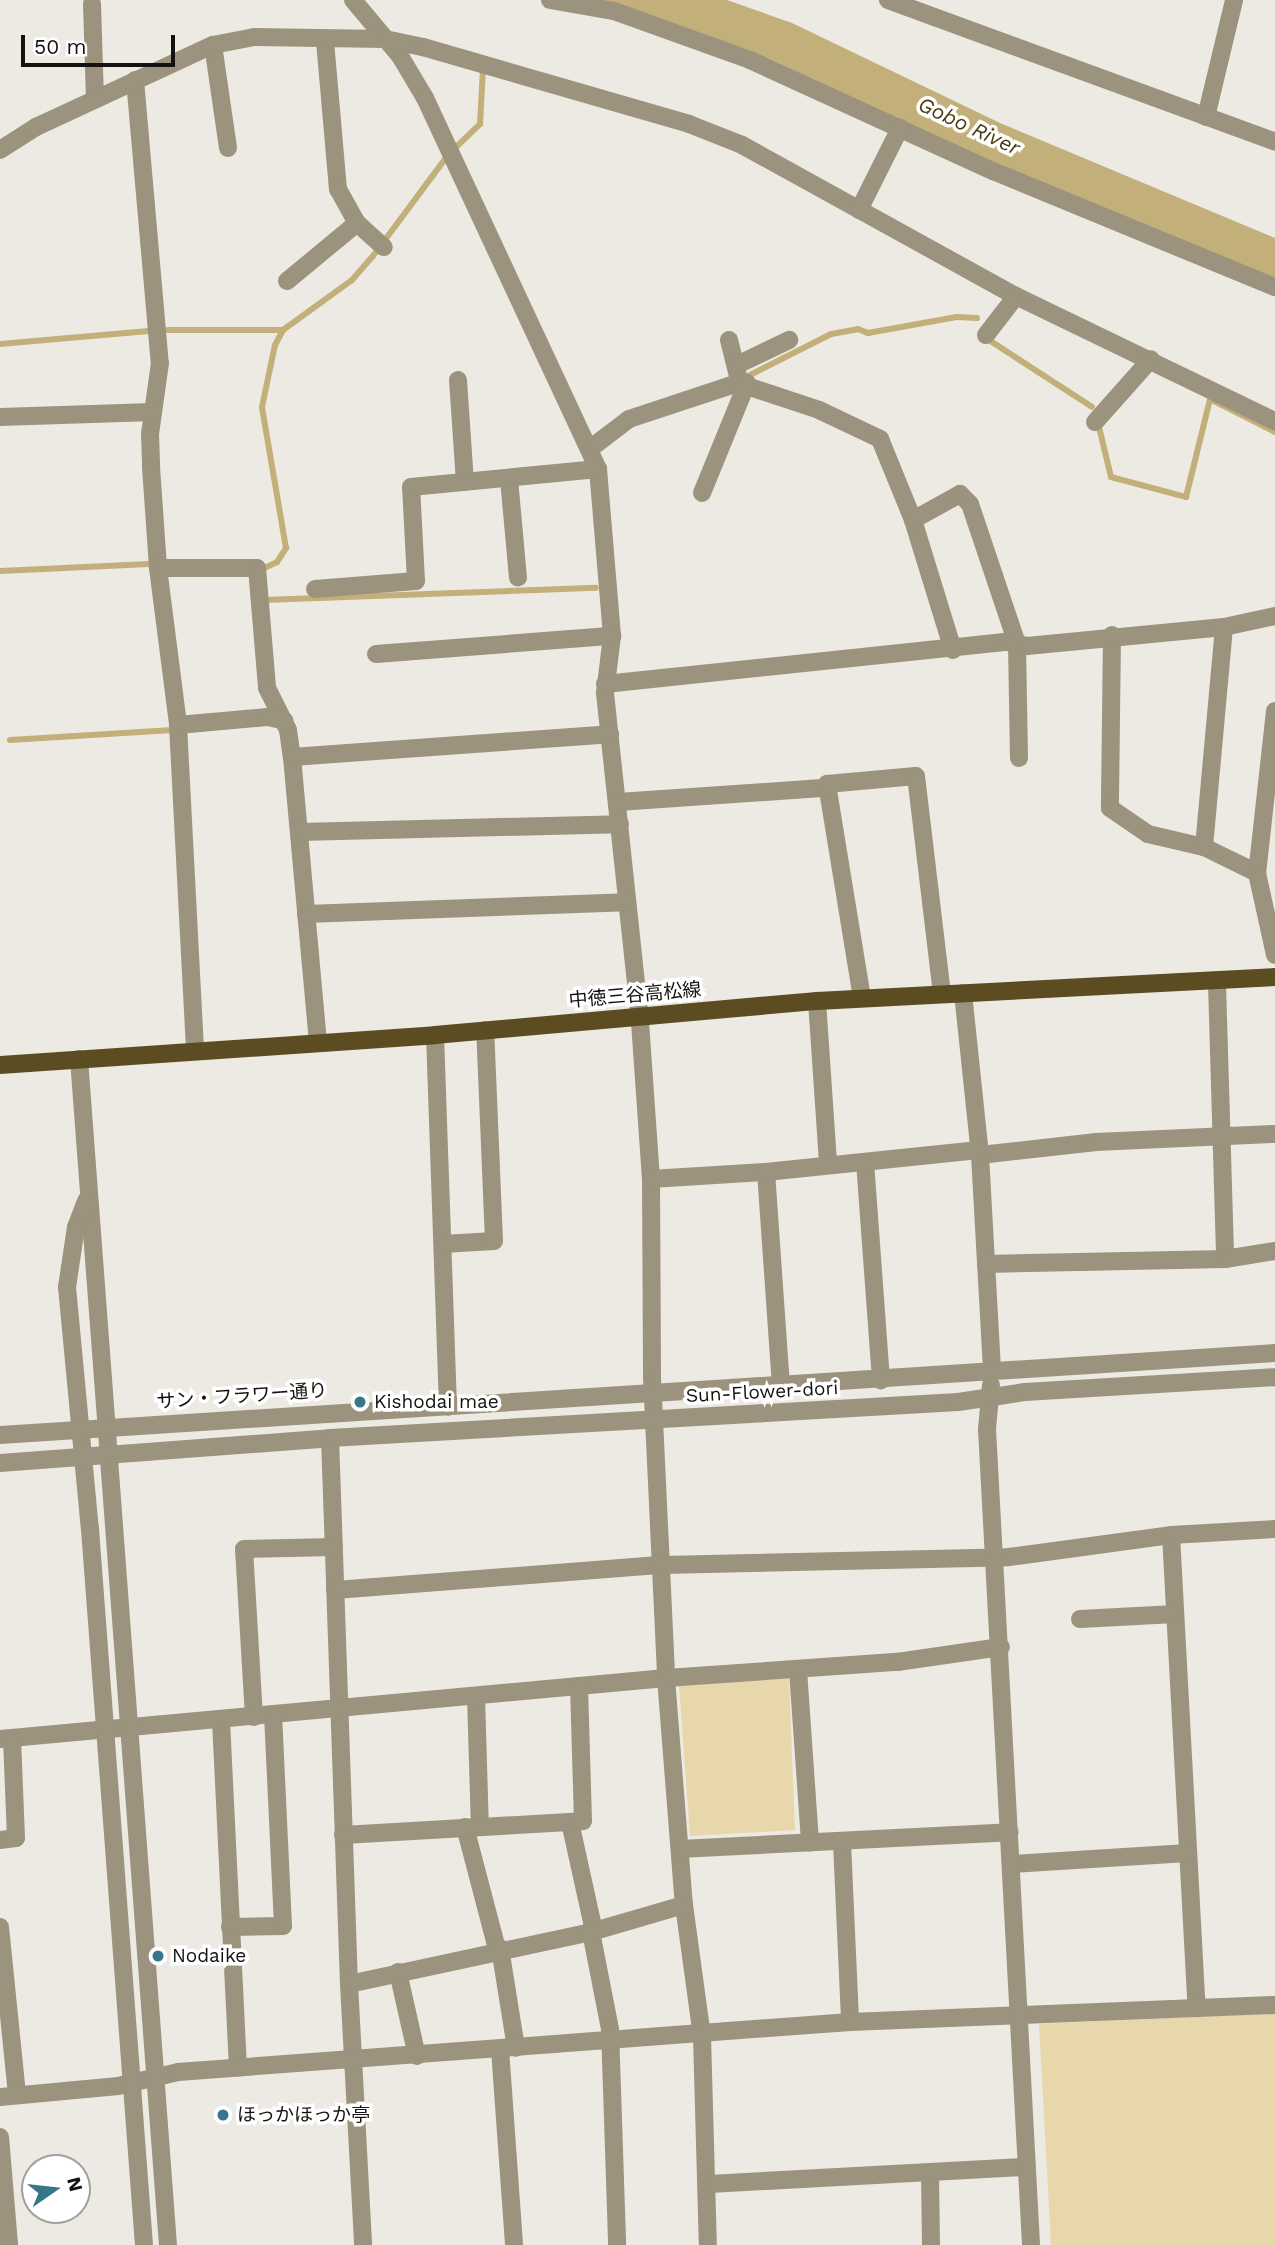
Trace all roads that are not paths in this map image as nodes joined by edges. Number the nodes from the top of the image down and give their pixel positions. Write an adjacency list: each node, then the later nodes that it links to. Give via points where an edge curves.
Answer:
1 (353, 0): 6 (street)
2 (550, 0): 12 (street, via 614,11 750,60)
3 (888, 0): 11 (street)
4 (1234, 0): 11 (street)
5 (92, 4): 10 (street)
6 (384, 39): 7 (street); 16 (street, via 487,64 689,124 742,145); 32 (street, via 413,76 440,127 530,331)
7 (325, 41): 8 (street, via 254,37); 17 (street, via 338,189)
8 (213, 45): 9 (street); 14 (street)
9 (135, 80): 10 (street); 28 (street, via 160,363)
10 (95, 99): 15 (street)
11 (1206, 117): 13 (street)
12 (900, 128): 16 (street); 20 (street, via 1181,251)
13 (1275, 142)
14 (228, 148)
15 (0, 149)
16 (859, 210): 21 (street)
17 (356, 223): 18 (street); 19 (street)
18 (384, 247)
19 (287, 281)
20 (1275, 287)
21 (1016, 296): 22 (street); 25 (street)
22 (986, 335)
23 (729, 340): 26 (street)
24 (789, 340): 26 (street)
25 (1151, 359): 30 (street); 31 (street)
26 (741, 377): 32 (street, via 629,419); 36 (street); 37 (street, via 880,439)
27 (458, 380): 35 (street)
28 (153, 412): 29 (street); 38 (street, via 150,434)
29 (0, 416)
30 (1275, 421)
31 (1095, 422)
32 (591, 448): 33 (street)
33 (598, 469): 34 (street); 44 (street)
34 (509, 479): 35 (street); 39 (street)
35 (465, 482): 40 (street, via 411,487 416,581)
36 (702, 493)
37 (913, 520): 45 (street, via 960,494 970,504); 46 (street)
38 (158, 568): 50 (street, via 257,568 267,688); 51 (street)
39 (518, 578)
40 (315, 589)
41 (1275, 616): 42 (street)
42 (1224, 627): 43 (street); 59 (street)
43 (1112, 635): 45 (street); 59 (street, via 1111,808 1148,834)
44 (612, 636): 47 (street); 48 (street)
45 (1017, 644): 46 (street); 54 (street)
46 (954, 650): 48 (street)
47 (376, 653)
48 (605, 684): 52 (street)
49 (1275, 711): 60 (street)
50 (285, 721): 51 (street, via 268,717); 53 (street)
51 (178, 726): 74 (street)
52 (610, 734): 53 (street); 56 (street)
53 (292, 757): 58 (street)
54 (1019, 758)
55 (826, 788): 56 (street); 66 (street, via 827,784 916,776); 68 (street)
56 (618, 802): 57 (street)
57 (620, 824): 58 (street); 61 (street)
58 (300, 832): 62 (street)
59 (1204, 847): 60 (street)
60 (1257, 873): 63 (street)
61 (626, 902): 62 (street); 70 (street)
62 (306, 914): 73 (street)
63 (1275, 955)
64 (1275, 977): 65 (main road, 中徳三谷高松線)
65 (1217, 984): 67 (main road, 中徳三谷高松線); 78 (street)
66 (942, 993): 67 (main road, 中徳三谷高松線); 68 (main road, 中徳三谷高松線)
67 (963, 993): 79 (street)
68 (862, 998): 69 (main road, 中徳三谷高松線)
69 (817, 1001): 70 (main road, 中徳三谷高松線); 81 (street)
70 (640, 1016): 71 (main road, 中徳三谷高松線); 83 (street)
71 (485, 1030): 72 (main road, 中徳三谷高松線); 85 (street, via 494,1241)
72 (435, 1035): 73 (main road, 中徳三谷高松線); 85 (street)
73 (318, 1041): 74 (main road, 中徳三谷高松線)
74 (195, 1051): 75 (main road, 中徳三谷高松線)
75 (79, 1059): 76 (main road, 中徳三谷高松線); 84 (street)
76 (0, 1065)
77 (1275, 1133): 78 (street)
78 (1221, 1136): 79 (street); 87 (street)
79 (979, 1153): 80 (street); 88 (street)
80 (865, 1161): 81 (street); 92 (street)
81 (828, 1164): 82 (street)
82 (766, 1172): 83 (street); 93 (street)
83 (652, 1179): 94 (street)
84 (87, 1198): 98 (street); 99 (street, via 76,1227 67,1286)
85 (443, 1244): 96 (street)
86 (1275, 1251): 87 (street)
87 (1225, 1259): 88 (street)
88 (986, 1265): 90 (street)
89 (1275, 1353): 90 (street)
90 (992, 1372): 92 (street); 95 (street)
91 (1275, 1377): 95 (street, Sun-Flower-dori)
92 (881, 1380): 93 (street, サン・フラワー通り)
93 (781, 1385): 94 (street, サン・フラワー通り)
94 (654, 1395): 96 (street, サン・フラワー通り); 97 (street)
95 (990, 1397): 97 (street, Sun-Flower-dori); 108 (street, via 987,1429)
96 (448, 1407): 98 (street, サン・フラワー通り)
97 (654, 1419): 101 (street); 109 (street)
98 (106, 1427): 99 (street, サン・フラワー通り); 102 (street)
99 (80, 1429): 100 (street, サン・フラワー通り); 103 (street)
100 (0, 1436)
101 (330, 1438): 102 (street); 107 (street)
102 (108, 1454): 103 (street); 122 (street)
103 (84, 1456): 104 (street); 123 (street)
104 (0, 1462)
105 (1275, 1529): 106 (street)
106 (1171, 1535): 108 (street); 111 (street)
107 (334, 1547): 110 (street); 119 (street, via 244,1549)
108 (995, 1557): 109 (street); 113 (street)
109 (662, 1565): 110 (street); 115 (street)
110 (335, 1590): 118 (street)
111 (1175, 1614): 112 (street); 133 (street)
112 (1080, 1619)
113 (1001, 1647): 114 (street); 127 (street)
114 (798, 1670): 115 (street); 130 (street)
115 (666, 1678): 116 (street); 132 (street)
116 (579, 1686): 117 (street); 125 (street, via 583,1821)
117 (476, 1696): 118 (street); 126 (street)
118 (340, 1707): 120 (street); 128 (street)
119 (254, 1717): 120 (street); 121 (street)
120 (273, 1717): 137 (street, via 283,1926)
121 (221, 1721): 122 (street); 137 (street)
122 (131, 1729): 123 (street); 152 (street)
123 (106, 1731): 124 (street); 153 (street)
124 (6, 1739): 129 (street, via 16,1838)
125 (570, 1822): 126 (street); 138 (street)
126 (472, 1827): 128 (street); 139 (street)
127 (1010, 1832): 131 (street); 134 (street)
128 (343, 1835): 141 (street)
129 (0, 1840)
130 (810, 1843): 131 (street); 132 (street)
131 (842, 1843): 145 (street)
132 (680, 1849): 135 (street)
133 (1188, 1853): 134 (street); 143 (street)
134 (1012, 1864): 144 (street)
135 (684, 1905): 138 (street); 146 (street)
136 (0, 1927): 154 (street)
137 (230, 1927): 151 (street)
138 (592, 1931): 139 (street); 147 (street)
139 (498, 1949): 140 (street); 148 (street)
140 (398, 1972): 141 (street); 149 (street)
141 (349, 1984): 150 (street)
142 (1275, 2005): 143 (street)
143 (1196, 2008): 144 (street)
144 (1022, 2014): 145 (street); 156 (street)
145 (850, 2022): 146 (street)
146 (702, 2036): 147 (street); 158 (street)
147 (610, 2040): 148 (street); 164 (street)
148 (508, 2048): 149 (street); 163 (street)
149 (416, 2056): 150 (street)
150 (354, 2061): 151 (street); 162 (street)
151 (238, 2068): 152 (street)
152 (155, 2077): 153 (street); 161 (street)
153 (131, 2083): 154 (street); 160 (street)
154 (9, 2096)
155 (0, 2137): 159 (street)
156 (1027, 2167): 157 (street); 167 (street)
157 (930, 2174): 158 (street); 166 (street)
158 (709, 2184): 165 (street)
159 (9, 2245)
160 (144, 2245)
161 (168, 2245)
162 (363, 2245)
163 (514, 2245)
164 (617, 2245)
165 (708, 2245)
166 (931, 2245)
167 (1031, 2245)

